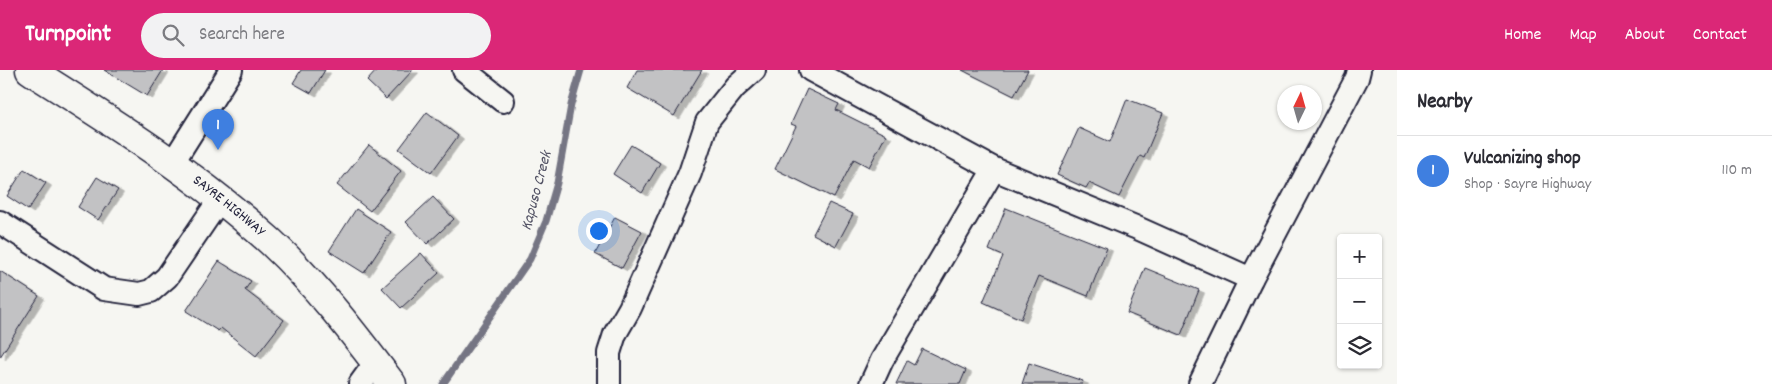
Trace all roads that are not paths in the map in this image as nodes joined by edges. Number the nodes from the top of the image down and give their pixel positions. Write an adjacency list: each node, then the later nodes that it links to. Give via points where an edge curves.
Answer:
1 (30, 70): 8 (highway, SAYRE HIGHWAY)
2 (231, 70): 8 (street)
3 (464, 70): 7 (street)
4 (754, 70): 16 (street, via 735,87 707,122 690,173 630,308 615,334 609,353)
5 (811, 70): 9 (street)
6 (1360, 70): 12 (street)
7 (503, 101)
8 (173, 162): 10 (highway, SAYRE HIGHWAY)
9 (994, 169): 12 (street); 17 (street)
10 (220, 199): 11 (street, via 167,277 151,291 139,294 104,290); 13 (highway, SAYRE HIGHWAY, via 272,243)
11 (0, 222)
12 (1251, 279): 18 (street)
13 (376, 362): 14 (street); 15 (highway, SAYRE HIGHWAY)
14 (360, 384)
15 (392, 384)
16 (609, 384)
17 (871, 384)
18 (1200, 384)

